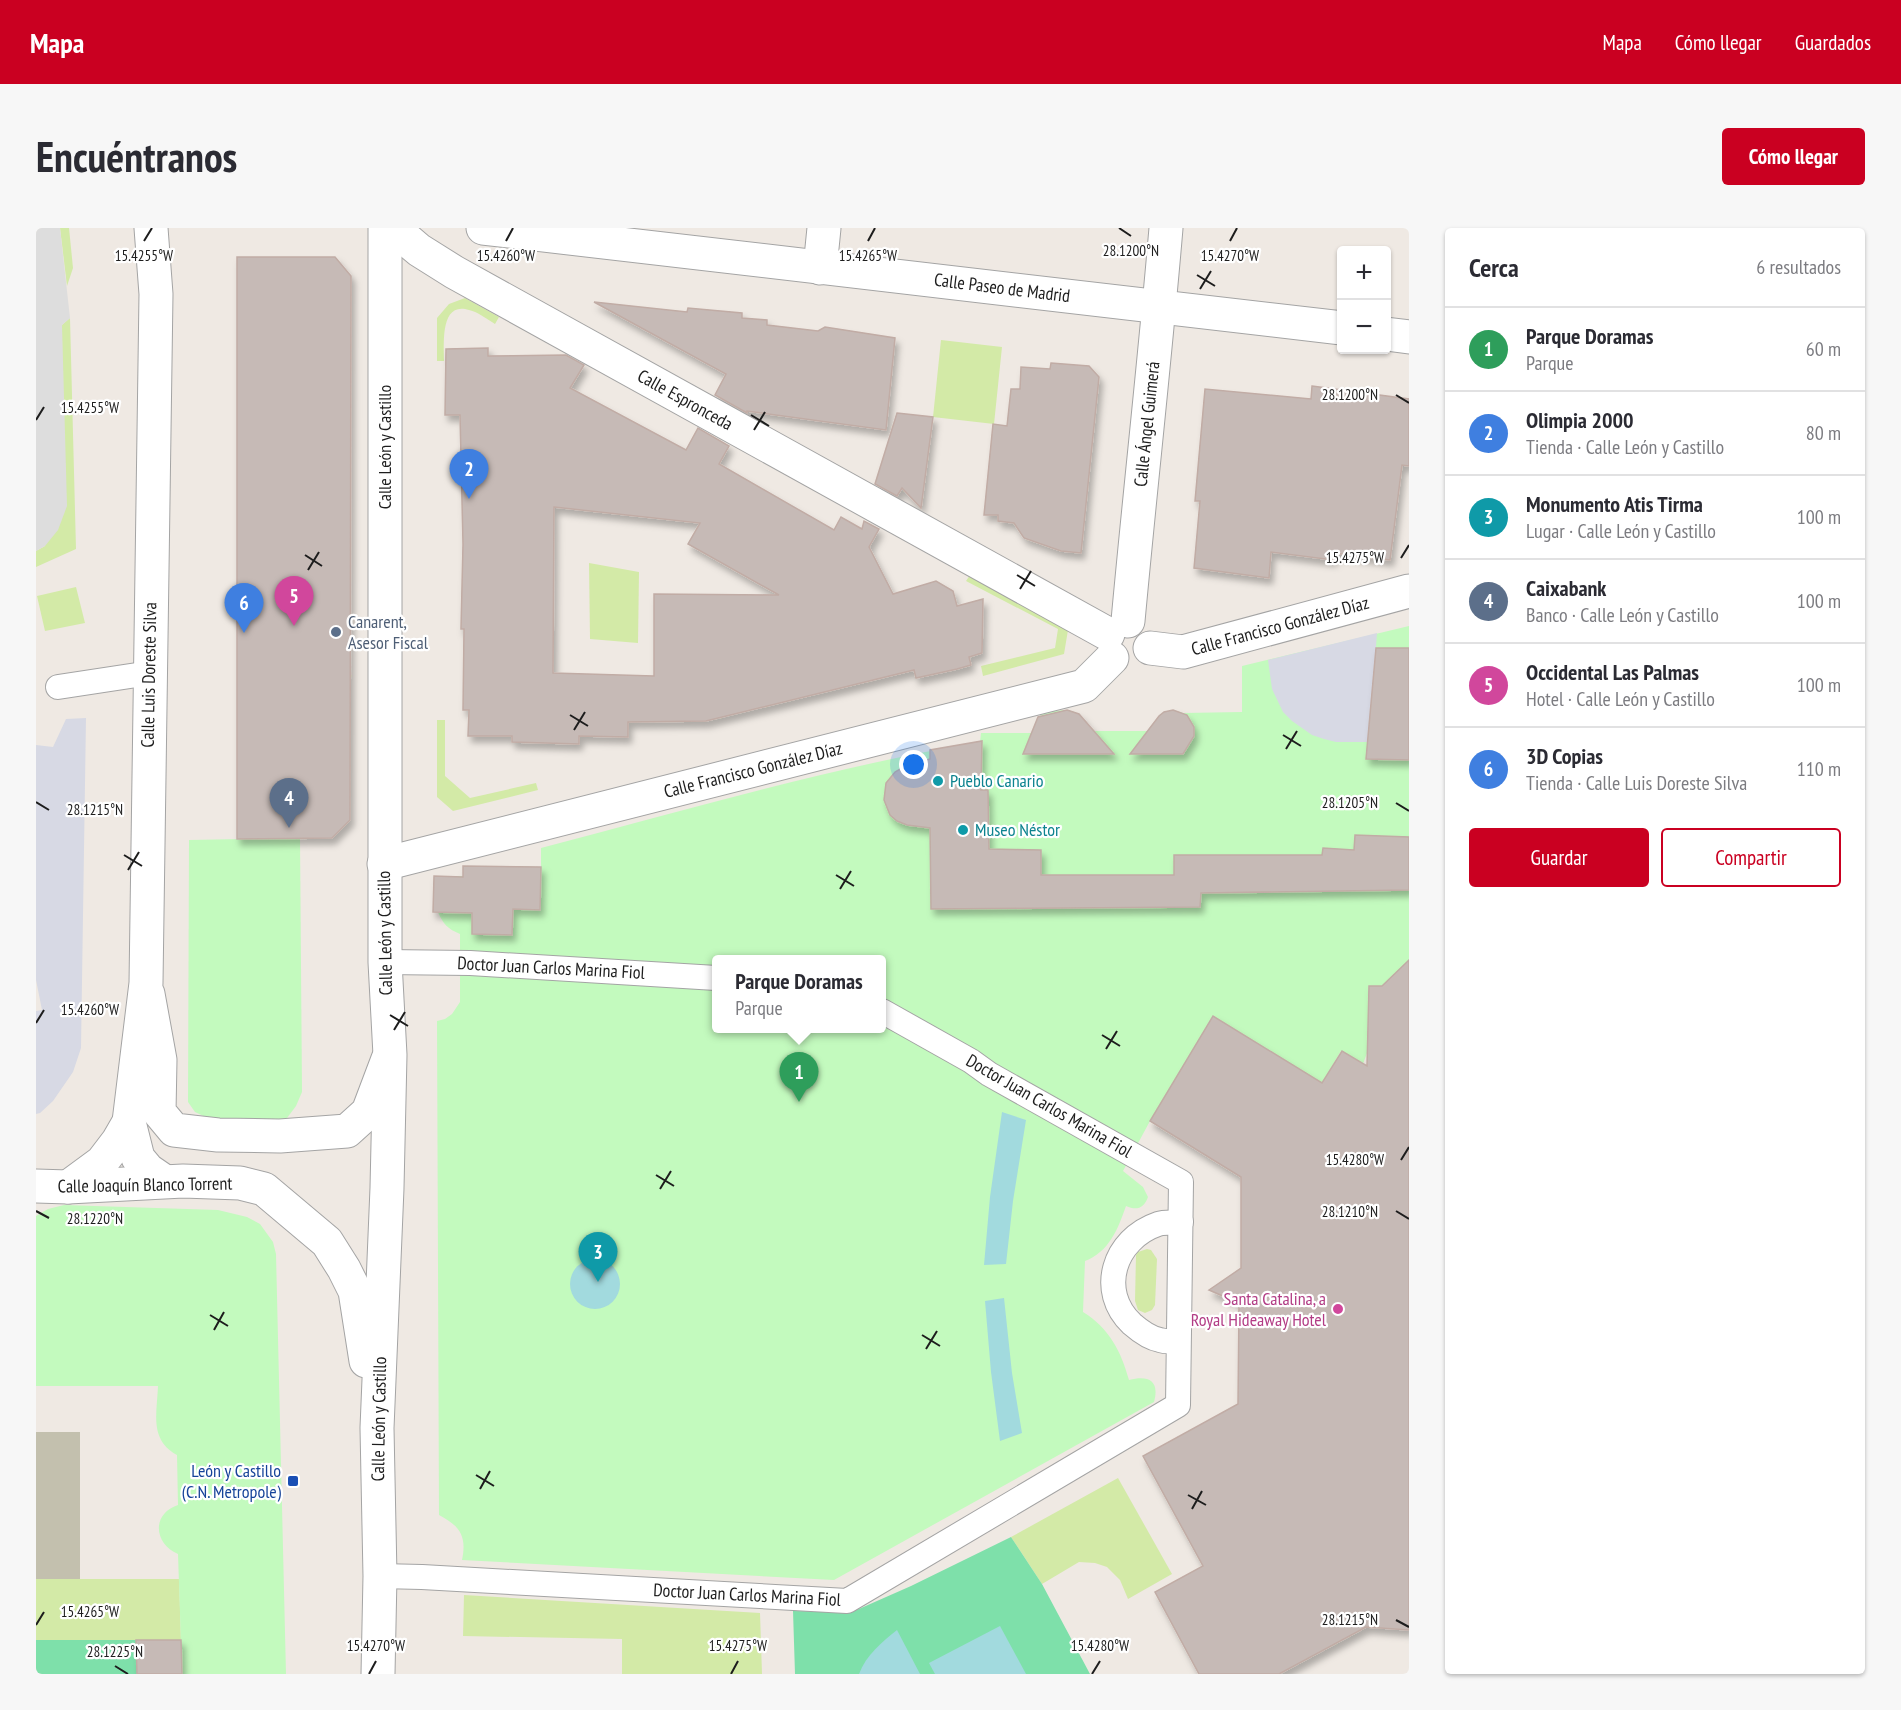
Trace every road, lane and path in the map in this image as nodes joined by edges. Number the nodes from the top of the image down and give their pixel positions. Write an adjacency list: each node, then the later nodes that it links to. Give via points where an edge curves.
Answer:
1 (151, 228): 15 (street, Calle Luis Doreste Silva, via 156,294)
2 (385, 228): 17 (street, Calle León y Castillo)
3 (393, 228): 13 (street, Calle Espronceda, via 454,272)
4 (483, 228): 7 (street, Calle Paseo de Madrid)
5 (824, 228): 7 (street)
6 (1166, 228): 8 (street, Calle Ángel Guimerá)
7 (820, 268): 8 (street, Calle Paseo de Madrid)
8 (1159, 306): 9 (street, Calle Paseo de Madrid); 13 (street, Calle Ángel Guimerá)
9 (1337, 328)
10 (1391, 335): 11 (street)
11 (1409, 337)
12 (1409, 591): 14 (street, Calle Francisco González Díaz, via 1183,652)
13 (1116, 637): 14 (street, Calle Espronceda, via 1136,622 1143,626); 17 (street, Calle Francisco González Díaz, via 1084,686)
14 (1150, 648)
15 (150, 673): 16 (lane); 20 (street, Calle Luis Doreste Silva)
16 (58, 687)
17 (384, 864): 18 (street, Calle León y Castillo)
18 (384, 962): 19 (lane, Doctor Juan Carlos Marina Fiol, via 470,963); 22 (street, Calle León y Castillo)
19 (712, 978)
20 (146, 983): 22 (street, via 160,1060 159,1112 174,1130 280,1136 347,1131 368,1112); 23 (street, Calle Luis Doreste Silva)
21 (886, 1013): 27 (lane, Doctor Juan Carlos Marina Fiol, via 1181,1182)
22 (390, 1055): 29 (street, Calle León y Castillo)
23 (129, 1122): 24 (street, Calle Luis Doreste Silva, via 138,1158); 26 (street, Calle Luis Doreste Silva, via 102,1162)
24 (164, 1181): 26 (street, Calle Joaquín Blanco Torrent); 29 (street, Calle Joaquín Blanco Torrent, via 240,1183 264,1190 327,1242 355,1291)
25 (36, 1186): 26 (street, Calle Joaquín Blanco Torrent)
26 (68, 1187)
27 (1181, 1222): 28 (lane, Doctor Juan Carlos Marina Fiol); 28 (lane, via 1160,1223 1127,1244 1116,1261 1113,1281 1116,1301 1125,1318 1140,1332 1158,1340)
28 (1178, 1342): 30 (lane, Doctor Juan Carlos Marina Fiol, via 1178,1405 848,1601)
29 (377, 1428): 30 (street, Calle León y Castillo)
30 (380, 1576): 31 (street, Calle León y Castillo)
31 (378, 1674)

